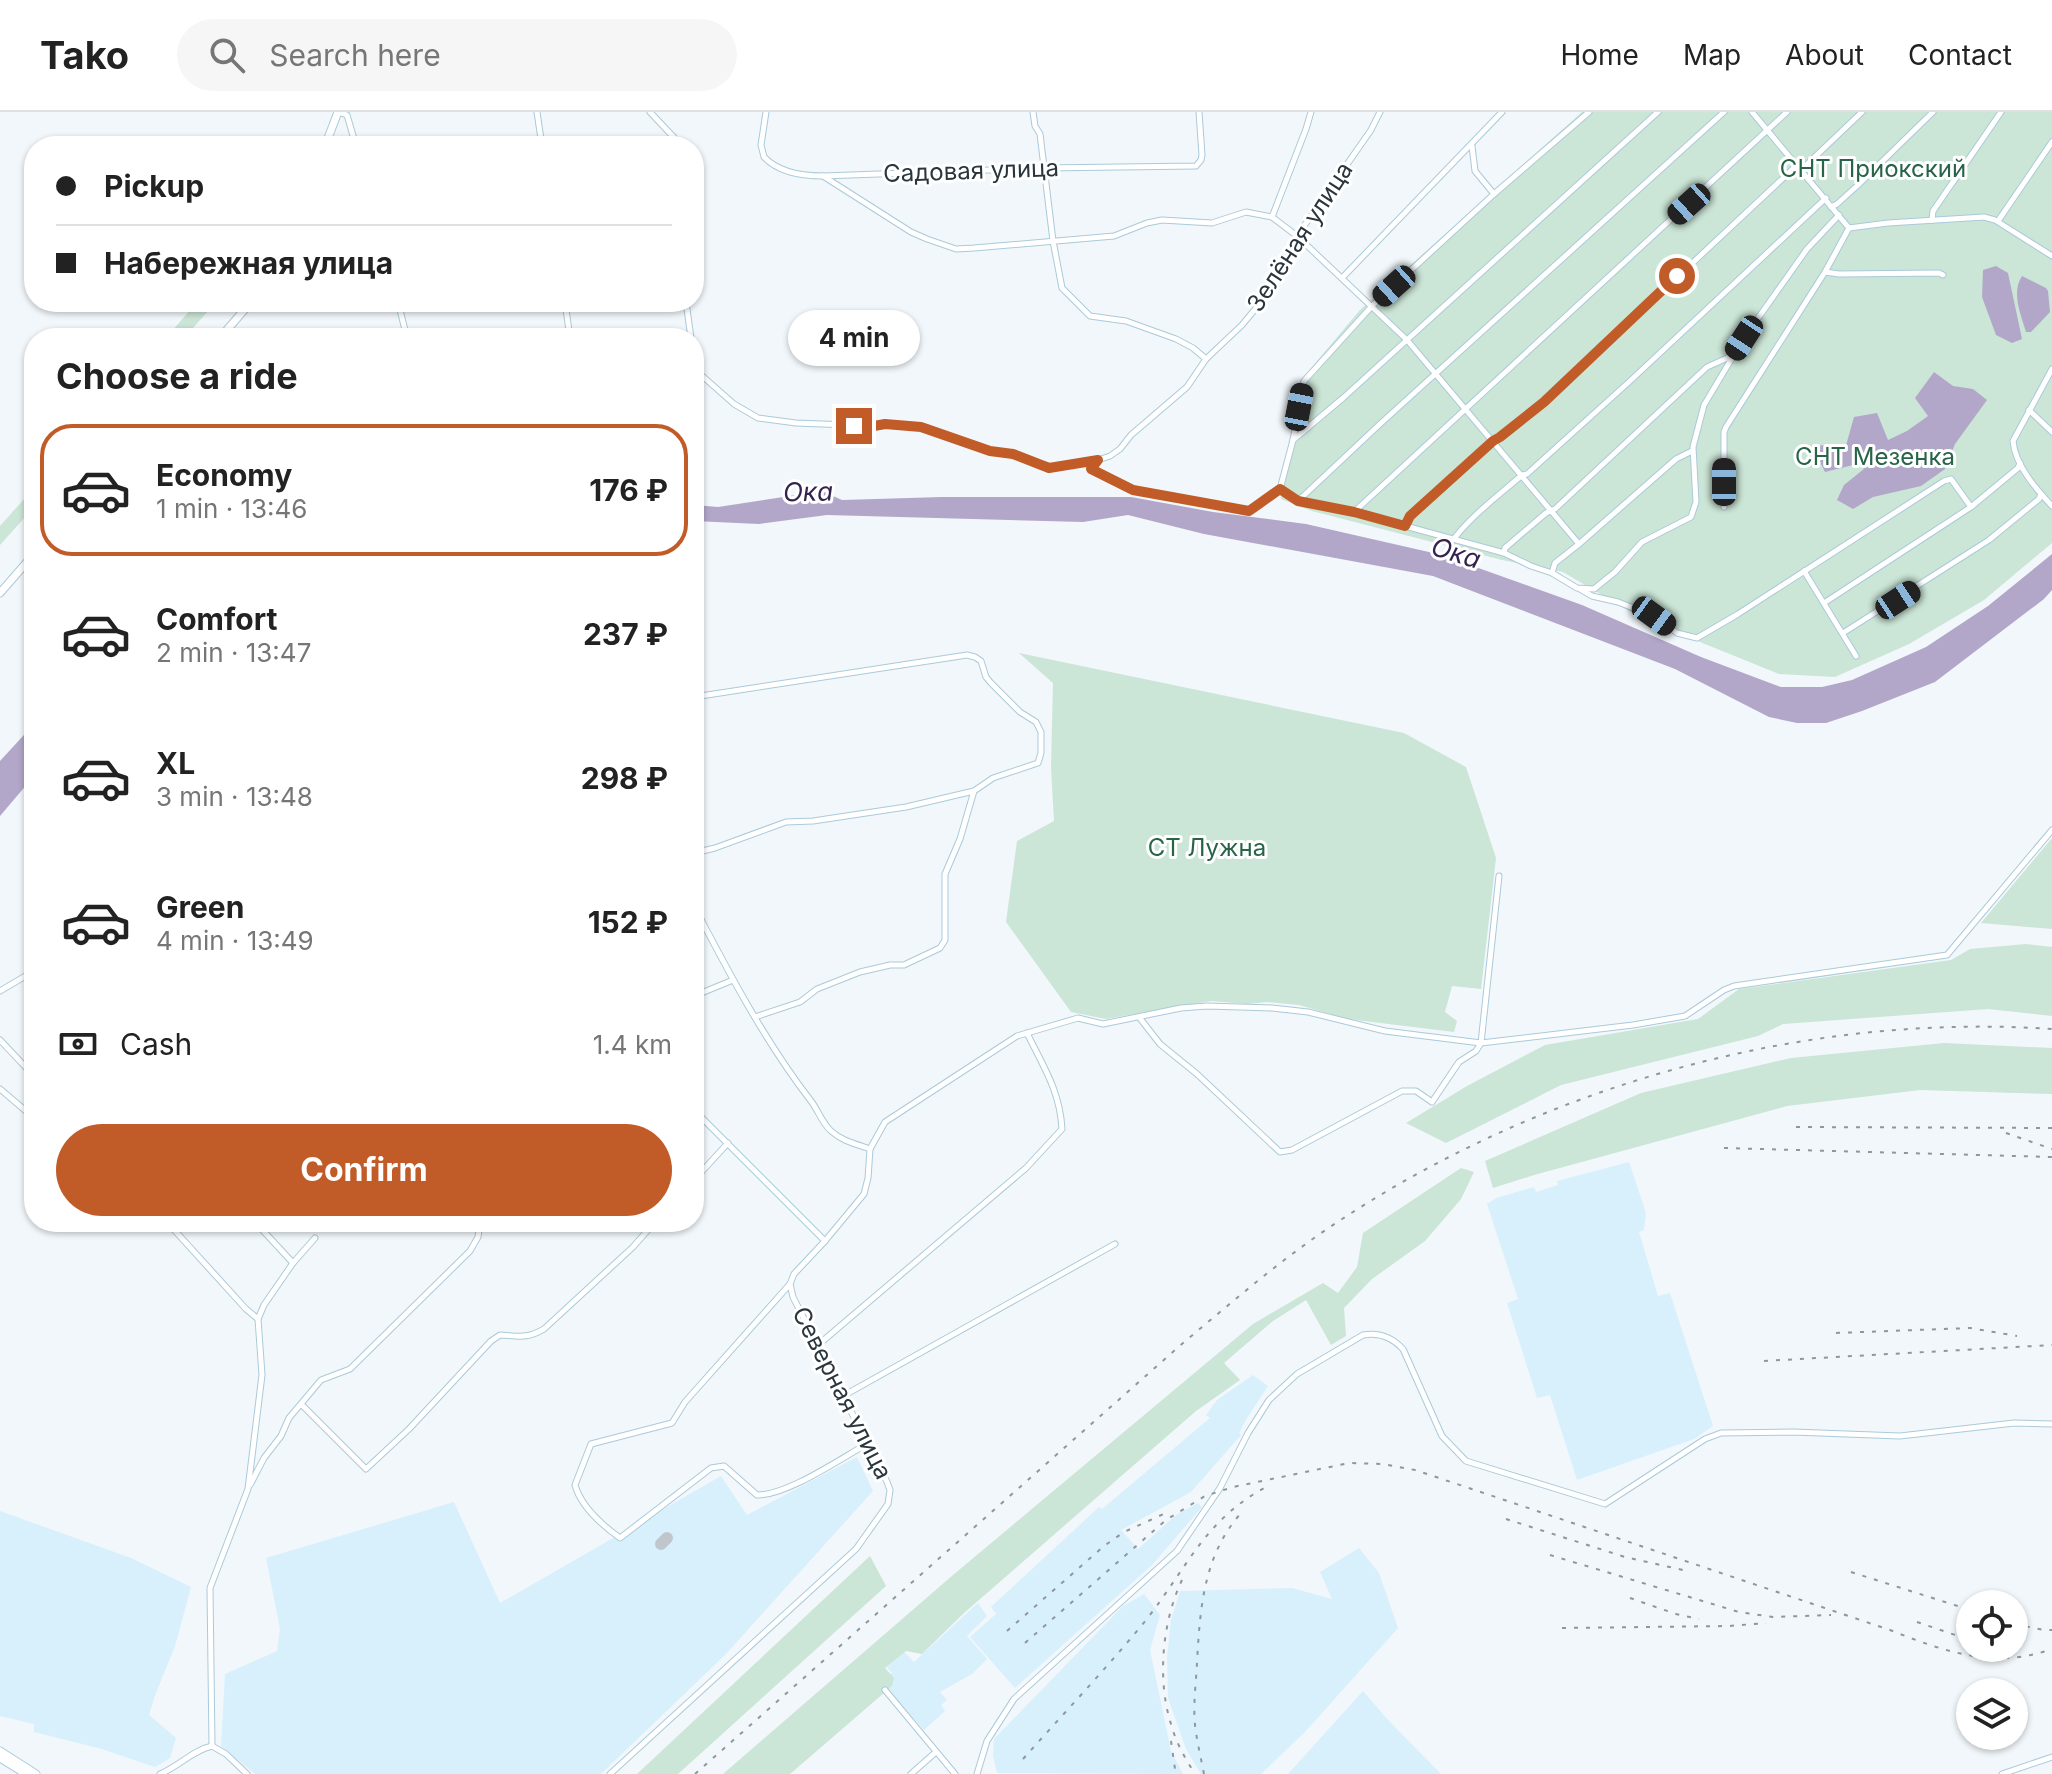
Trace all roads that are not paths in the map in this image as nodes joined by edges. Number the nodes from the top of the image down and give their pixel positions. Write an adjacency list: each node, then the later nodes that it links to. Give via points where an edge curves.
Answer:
1 (338, 112): 19 (main road); 20 (street, via 347,115)
2 (537, 112): 21 (street)
3 (650, 112): 22 (street)
4 (766, 112): 27 (street, Садовая улица, via 764,157 795,174)
5 (1033, 112): 25 (street)
6 (1199, 112): 25 (street, Садовая улица, via 1202,155 1196,166)
7 (1311, 112): 32 (street)
8 (1380, 112): 36 (street, Зелёная улица)
9 (1502, 112): 24 (street)
10 (1589, 112): 28 (street)
11 (1658, 112): 47 (street)
12 (1724, 112): 51 (street)
13 (1752, 112): 18 (street)
14 (1787, 112): 18 (street)
15 (1862, 112): 26 (street)
16 (1933, 112): 30 (street)
17 (2001, 112): 33 (street, via 1933,211)
18 (1768, 131): 26 (street); 53 (street)
19 (329, 136)
20 (353, 136)
21 (541, 136)
22 (673, 136)
23 (2052, 142): 34 (street)
24 (1472, 145): 28 (street, via 1475,171); 43 (street)
25 (1043, 168): 27 (street, Садовая улица); 37 (street)
26 (1798, 168): 29 (street); 57 (street, via 1544,402)
27 (823, 176): 37 (street, via 911,232 956,249)
28 (1494, 194): 44 (street)
29 (1826, 198): 30 (street); 61 (street)
30 (1831, 207): 31 (street)
31 (1839, 215): 35 (street); 48 (street, via 1807,249)
32 (1272, 217): 36 (street); 37 (street, via 1246,212 1212,223 1162,220 1114,236)
33 (1932, 220): 34 (street); 35 (street)
34 (1998, 221): 39 (street)
35 (1849, 228): 41 (street)
36 (1297, 236): 43 (street); 49 (street, Зелёная улица, via 1266,296)
37 (1053, 241): 49 (street, via 1062,288 1086,314 1176,339)
38 (2052, 244): 39 (street)
39 (2045, 252): 40 (street)
40 (2052, 256)
41 (1825, 272): 42 (street); 66 (street, via 1726,427)
42 (1943, 275)
43 (1342, 278): 44 (street)
44 (1372, 306): 47 (street); 56 (street, via 1304,381)
45 (242, 312): 46 (main road)
46 (229, 328)
47 (1407, 340): 51 (street); 56 (street)
48 (1734, 355): 58 (street, via 1704,405); 68 (street, via 1707,367)
49 (1206, 359): 59 (street, Зелёная улица, via 1187,387 1120,449)
50 (2052, 369): 54 (street)
51 (1436, 374): 53 (street); 64 (street)
52 (704, 378): 59 (street, via 758,418 921,427 1049,468)
53 (1465, 408): 57 (street); 69 (street)
54 (2029, 410): 55 (street); 60 (street, via 2013,441)
55 (2052, 432)
56 (1293, 440): 62 (street)
57 (1493, 441): 61 (street); 70 (street)
58 (1693, 451): 72 (street, via 1676,459); 77 (street, via 1696,502 1691,517 1642,542 1594,589)
59 (1098, 460): 62 (street, via 1091,469 1133,490 1249,511)
60 (2020, 463): 63 (street); 67 (street)
61 (1522, 475): 68 (street); 71 (street)
62 (1280, 489): 64 (street)
63 (2041, 494): 65 (street); 80 (street, via 1989,540)
64 (1298, 501): 69 (street)
65 (2052, 506)
66 (1724, 507)
67 (1971, 507): 75 (street, via 1951,479 1944,481); 79 (street)
68 (1551, 510): 72 (street); 73 (street)
69 (1354, 512): 70 (street)
70 (1405, 526): 71 (street)
71 (1453, 540): 73 (street)
72 (1579, 544): 76 (street, via 1555,563)
73 (1504, 553): 76 (street)
74 (24, 565): 78 (main road)
75 (1804, 571): 77 (street, via 1697,638); 79 (street)
76 (1552, 573): 77 (street)
77 (1577, 588)
78 (0, 593)
79 (1824, 603): 80 (street)
80 (1843, 633): 81 (street)
81 (1856, 656)
82 (704, 695): 83 (street, via 975,657 991,683 1036,722 1041,753 1038,763 993,778)
83 (974, 791): 85 (street, via 906,807 786,822); 92 (street, via 945,874 945,940 940,948 904,965 860,972)
84 (2052, 830): 96 (street, Северная улица, via 1947,955 1734,986 1685,1016)
85 (704, 851)
86 (1499, 876): 96 (street)
87 (704, 925): 89 (street)
88 (24, 977): 90 (street)
89 (733, 980): 91 (street); 92 (street)
90 (0, 991)
91 (704, 992)
92 (755, 1017): 102 (street, via 829,1129)
93 (1139, 1017): 94 (street, Северная улица, via 1103,1024 1078,1018); 96 (street, Северная улица, via 1207,1006 1272,1008 1385,1031); 96 (street, via 1160,1044 1287,1153 1402,1091 1416,1091 1432,1102 1459,1062)
94 (1027, 1033): 102 (street, Северная улица, via 885,1122); 114 (street, via 1056,1090 1062,1129 1026,1168)
95 (0, 1040): 97 (street)
96 (1481, 1043)
97 (24, 1065)
98 (0, 1089): 99 (street)
99 (24, 1109)
100 (704, 1120): 101 (street)
101 (728, 1143): 103 (street); 109 (street)
102 (870, 1149): 109 (street, Северная улица, via 864,1194)
103 (704, 1169)
104 (176, 1232): 113 (street)
105 (264, 1232): 111 (street)
106 (479, 1232): 116 (street, via 470,1251 350,1369 321,1380)
107 (646, 1232): 116 (street, via 544,1329 532,1336 500,1335 491,1341 366,1469)
108 (315, 1238): 111 (street)
109 (825, 1241): 112 (street, Северная улица)
110 (1115, 1244): 115 (street)
111 (293, 1263): 113 (street)
112 (790, 1284): 114 (street, Северная улица); 118 (street, via 672,1423 591,1444 577,1491 597,1520 620,1538 711,1468 724,1466 757,1495 765,1495 794,1485)
113 (258, 1319): 119 (street, via 262,1375)
114 (818, 1345): 115 (street, Северная улица)
115 (843, 1396): 118 (street, Северная улица)
116 (302, 1405): 119 (street)
117 (2052, 1424): 133 (street, via 1900,1436 1721,1433 1605,1504 1466,1461 1442,1436 1403,1349 1386,1336 1363,1335 1297,1374 1269,1400 1177,1551 1014,1699 987,1741)
118 (867, 1444): 130 (street, Северная улица, via 890,1497 856,1549)
119 (248, 1489): 121 (street, via 210,1588)
120 (885, 1690): 123 (street)
121 (212, 1746): 128 (street); 129 (street)
122 (0, 1751): 127 (main road)
123 (936, 1752): 131 (street); 132 (street)
124 (2052, 1757): 134 (street)
125 (0, 1758): 126 (main road)
126 (26, 1774)
127 (36, 1774)
128 (160, 1774)
129 (247, 1774)
130 (610, 1774)
131 (911, 1774)
132 (955, 1774)
133 (977, 1774)
134 (2002, 1774)

